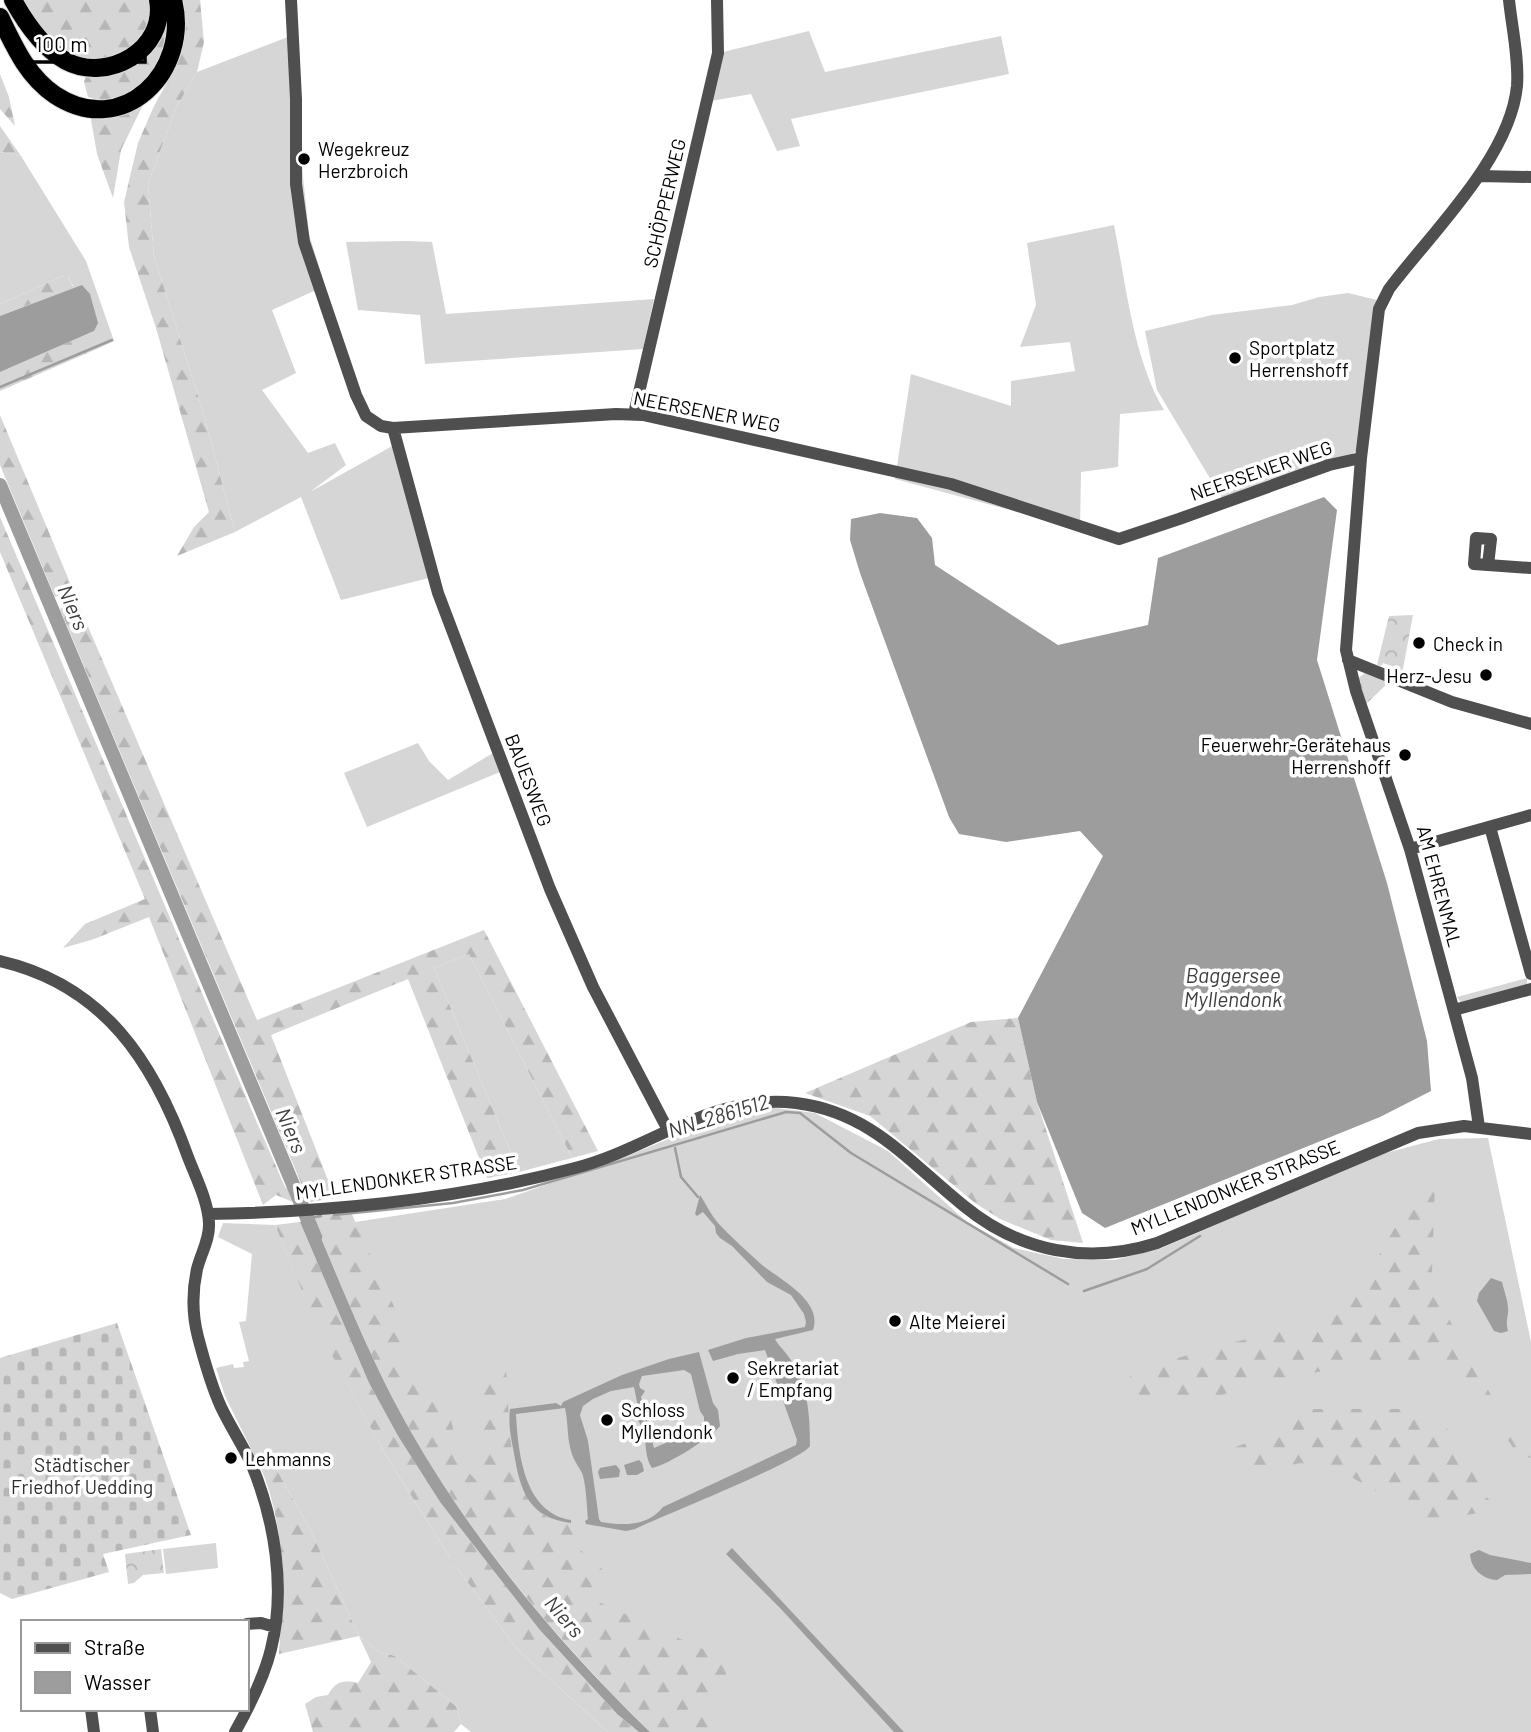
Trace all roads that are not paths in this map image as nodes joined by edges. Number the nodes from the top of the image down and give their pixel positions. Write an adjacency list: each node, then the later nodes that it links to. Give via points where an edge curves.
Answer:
1 (158, 0): 6 (highway, via 156,24 148,42 134,56 108,67 90,68 67,61 46,45)
2 (173, 0): 7 (highway, via 176,26 163,73 149,90 130,102 109,107 85,107 49,90 19,54)
3 (291, 0): 11 (street, via 296,184 304,242 366,416)
4 (717, 0): 10 (street, SCHÖPPERWEG, via 718,52)
5 (1508, 0): 8 (street, AM EHRENMAL, via 1516,93 1499,141)
6 (17, 7)
7 (0, 17)
8 (1479, 176): 9 (street); 12 (street, AM EHRENMAL, via 1383,299)
9 (1531, 177)
10 (634, 414): 11 (street, NEERSENER WEG); 12 (street, NEERSENER WEG, via 951,484 1119,538 1329,464)
11 (393, 428): 25 (street, BAUESWEG, via 438,593 550,889 593,987)
12 (1361, 458): 15 (street, AM EHRENMAL)
13 (1488, 565): 14 (street)
14 (1531, 568)
15 (1348, 660): 16 (street, via 1452,702); 19 (street, AM EHRENMAL)
16 (1531, 724)
17 (1531, 816): 18 (street)
18 (1490, 827): 19 (street); 21 (street)
19 (1410, 849): 23 (street, AM EHRENMAL)
20 (0, 961): 27 (street, via 47,976 82,995 113,1023 145,1064 167,1105)
21 (1531, 974)
22 (1531, 989): 23 (street)
23 (1454, 1010): 24 (street, AM EHRENMAL, via 1476,1094)
24 (1479, 1127): 25 (street, MYLLENDONKER STRASSE, via 1418,1133 1157,1243 1091,1255 1041,1248 1002,1232 965,1207 890,1141 833,1111 759,1102 720,1109); 26 (street, MYLLENDONKER STRASSE)
25 (668, 1130): 27 (street, MYLLENDONKER STRASSE, via 607,1159 515,1183 296,1212)
26 (1531, 1134)
27 (208, 1214): 29 (street, via 209,1231 192,1297 193,1314 206,1368 251,1464 274,1541 278,1567)
28 (248, 1625): 29 (street)
29 (275, 1627): 30 (street, via 271,1650)
30 (248, 1704)
31 (91, 1711): 34 (street)
32 (150, 1711): 35 (street)
33 (245, 1711): 36 (street)
34 (94, 1732)
35 (153, 1732)
36 (235, 1732)

